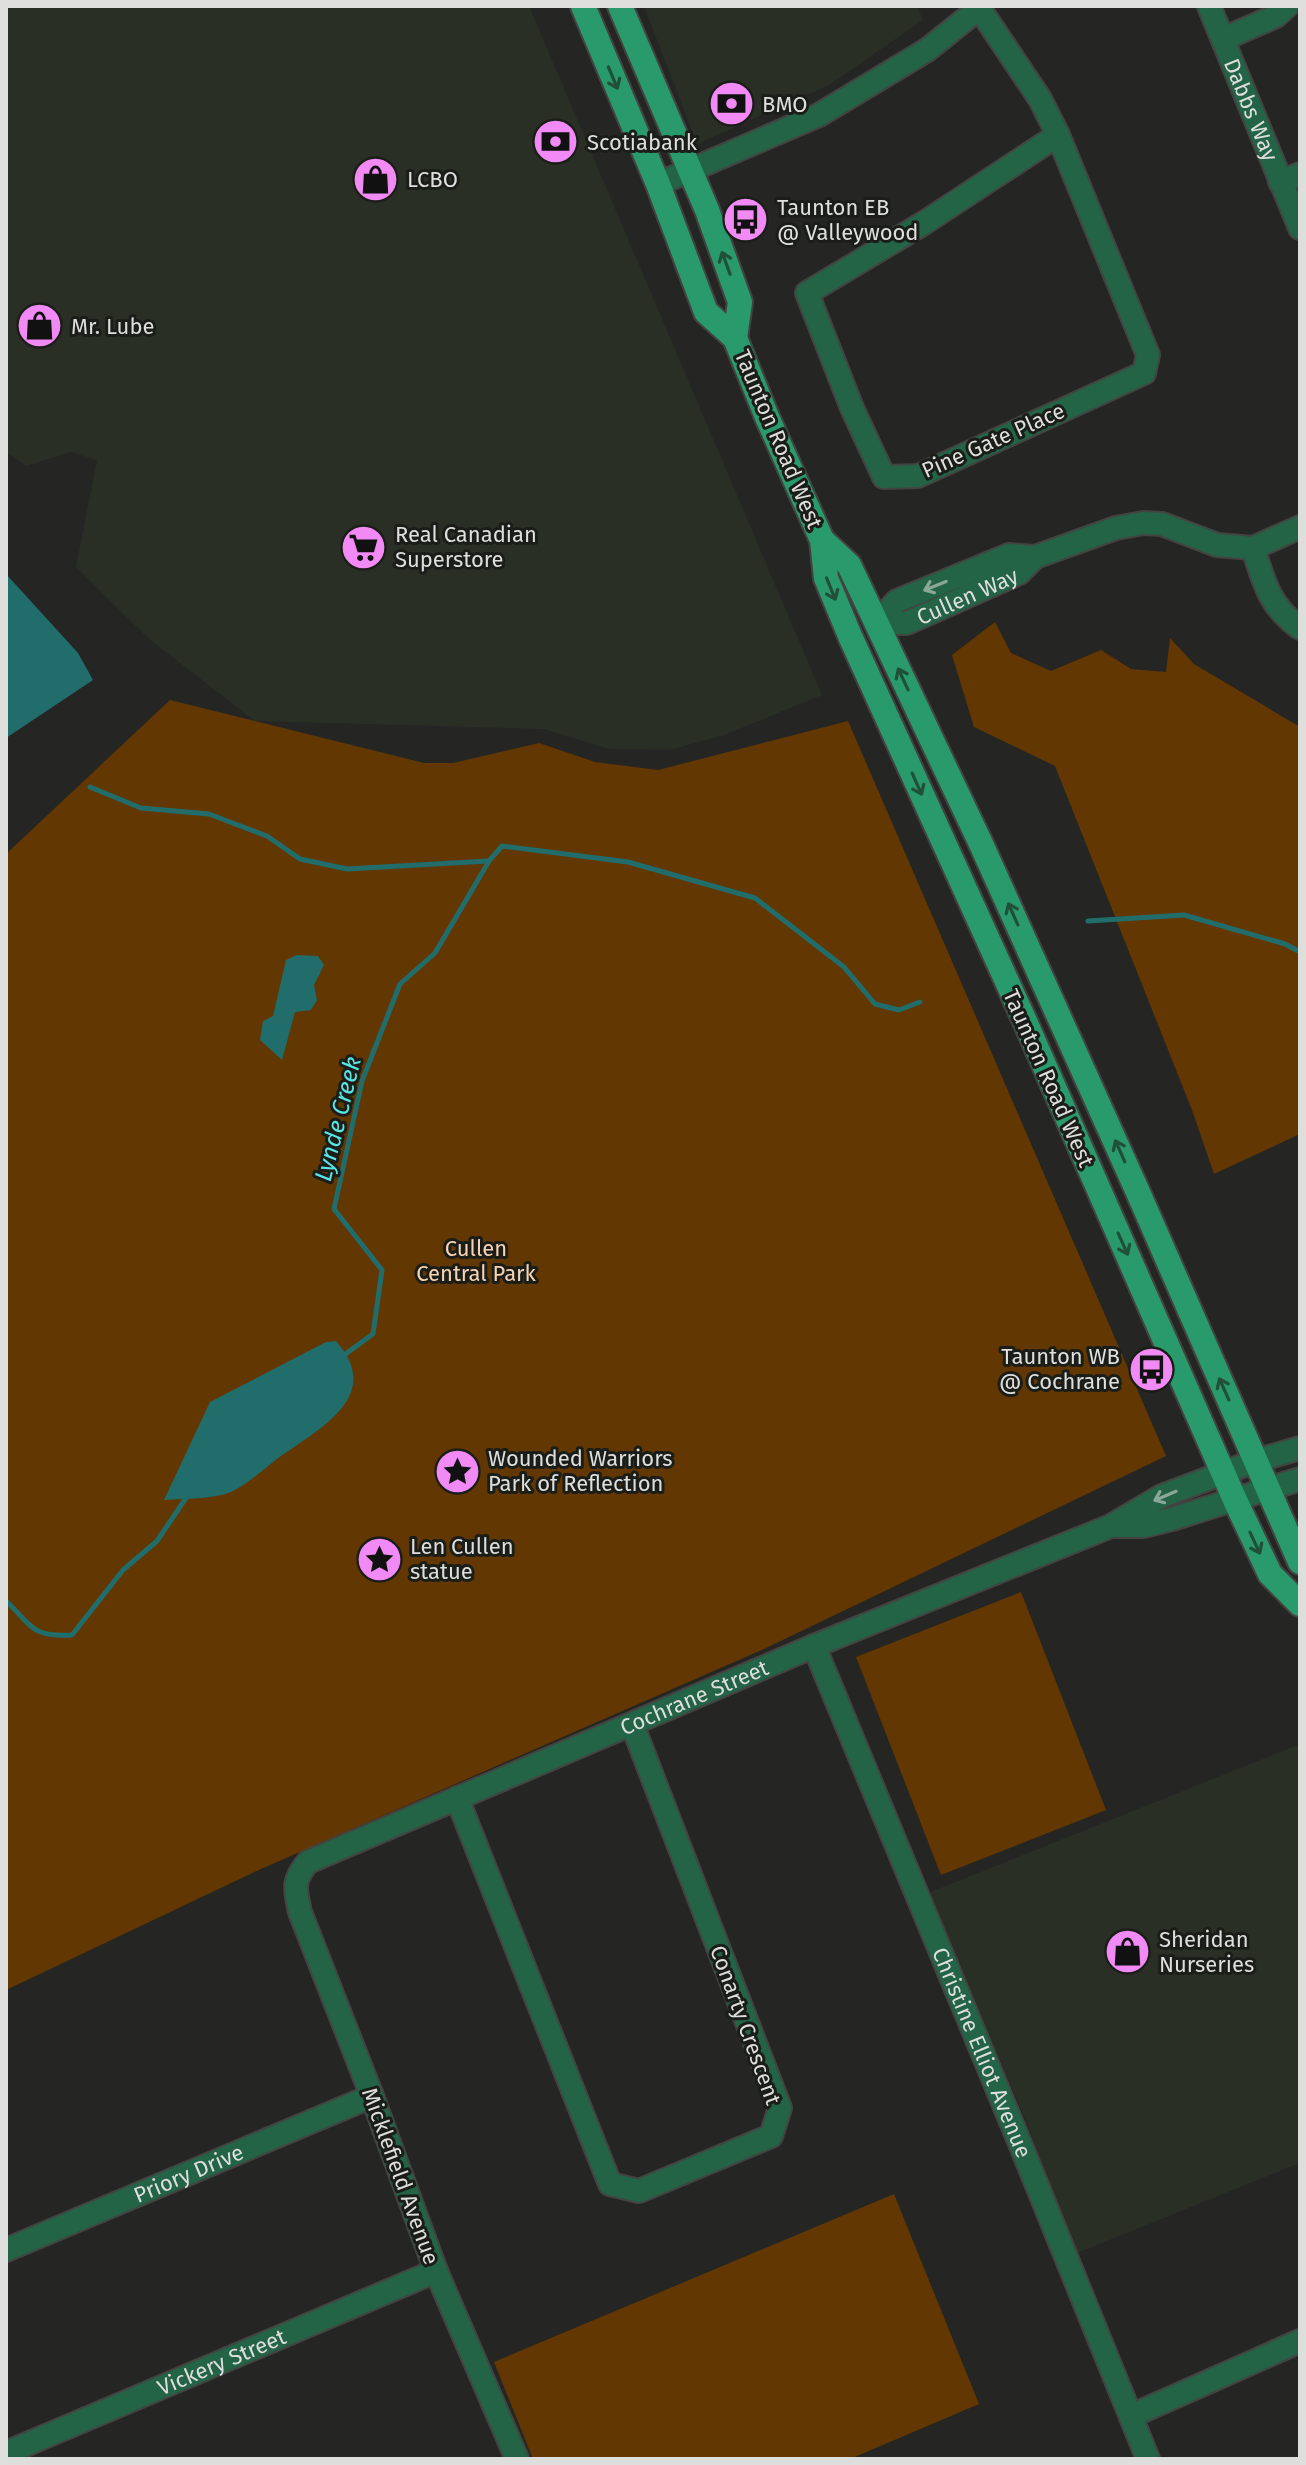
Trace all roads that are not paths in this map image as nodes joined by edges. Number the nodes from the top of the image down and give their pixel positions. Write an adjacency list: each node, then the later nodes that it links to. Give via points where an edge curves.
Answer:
1 (583, 6): 10 (main road, Taunton Road West, one-way to 10)
2 (620, 6): 8 (main road, Taunton Road West)
3 (1209, 6): 6 (street, Dabbs Way)
4 (1287, 6): 6 (street, Dabbs Way)
5 (980, 7): 7 (street, Pine Gate Place); 8 (street, via 927,50 819,115)
6 (1223, 39): 9 (street, Dabbs Way)
7 (1058, 135): 7 (street, Pine Gate Place, via 807,293 884,477 918,476 1144,373 1148,355)
8 (691, 171): 10 (street); 12 (main road, Taunton Road West, one-way to 8, via 740,302)
9 (1290, 178): 11 (street, Dabbs Way)
10 (658, 184): 12 (main road, Taunton Road West, via 706,312)
11 (1300, 228)
12 (735, 338): 14 (main road, Taunton Road West)
13 (1300, 527): 15 (street)
14 (822, 540): 16 (main road, Taunton Road West, via 849,565); 20 (main road, Taunton Road West, one-way to 20, via 826,578 850,636)
15 (1253, 548): 16 (street, Cullen Way, via 1217,545 1162,524 1143,523 1104,531 1035,557 1009,555 897,601); 17 (street, via 1269,595 1281,614)
16 (877, 623): 19 (main road, Taunton Road West, one-way to 16, via 982,846)
17 (1300, 628)
18 (1300, 1448): 19 (street, Cochrane Street)
19 (1255, 1461): 20 (street, Cochrane Street); 22 (main road, Taunton Road West)
20 (1224, 1474): 23 (main road, Taunton Road West); 24 (street, Cochrane Street, one-way to 24, via 1162,1496)
21 (1300, 1479): 22 (street, Cochrane Street)
22 (1268, 1490): 23 (street, Cochrane Street); 25 (main road, Taunton Road West)
23 (1235, 1500): 24 (street, Cochrane Street, via 1144,1526); 26 (main road, Taunton Road West, one-way to 26, via 1270,1574)
24 (1111, 1526): 27 (street, Cochrane Street)
25 (1300, 1562)
26 (1300, 1604)
27 (814, 1646): 28 (street, Cochrane Street); 35 (street, Christine Elliot Avenue)
28 (632, 1724): 29 (street, Cochrane Street); 29 (street, Conarty Crescent, via 780,2108 771,2136 639,2191 610,2184)
29 (457, 1798): 30 (street, Cochrane Street, via 308,1862 297,1875)
30 (295, 1889): 31 (street, Micklefield Avenue)
31 (372, 2096): 32 (street, Priory Drive); 33 (street, Micklefield Avenue)
32 (6, 2250)
33 (436, 2271): 36 (street, Vickery Street); 37 (street, Micklefield Avenue)
34 (1300, 2341): 35 (street)
35 (1131, 2416): 38 (street, Christine Elliot Avenue)
36 (6, 2453)
37 (511, 2457)
38 (1148, 2459)

